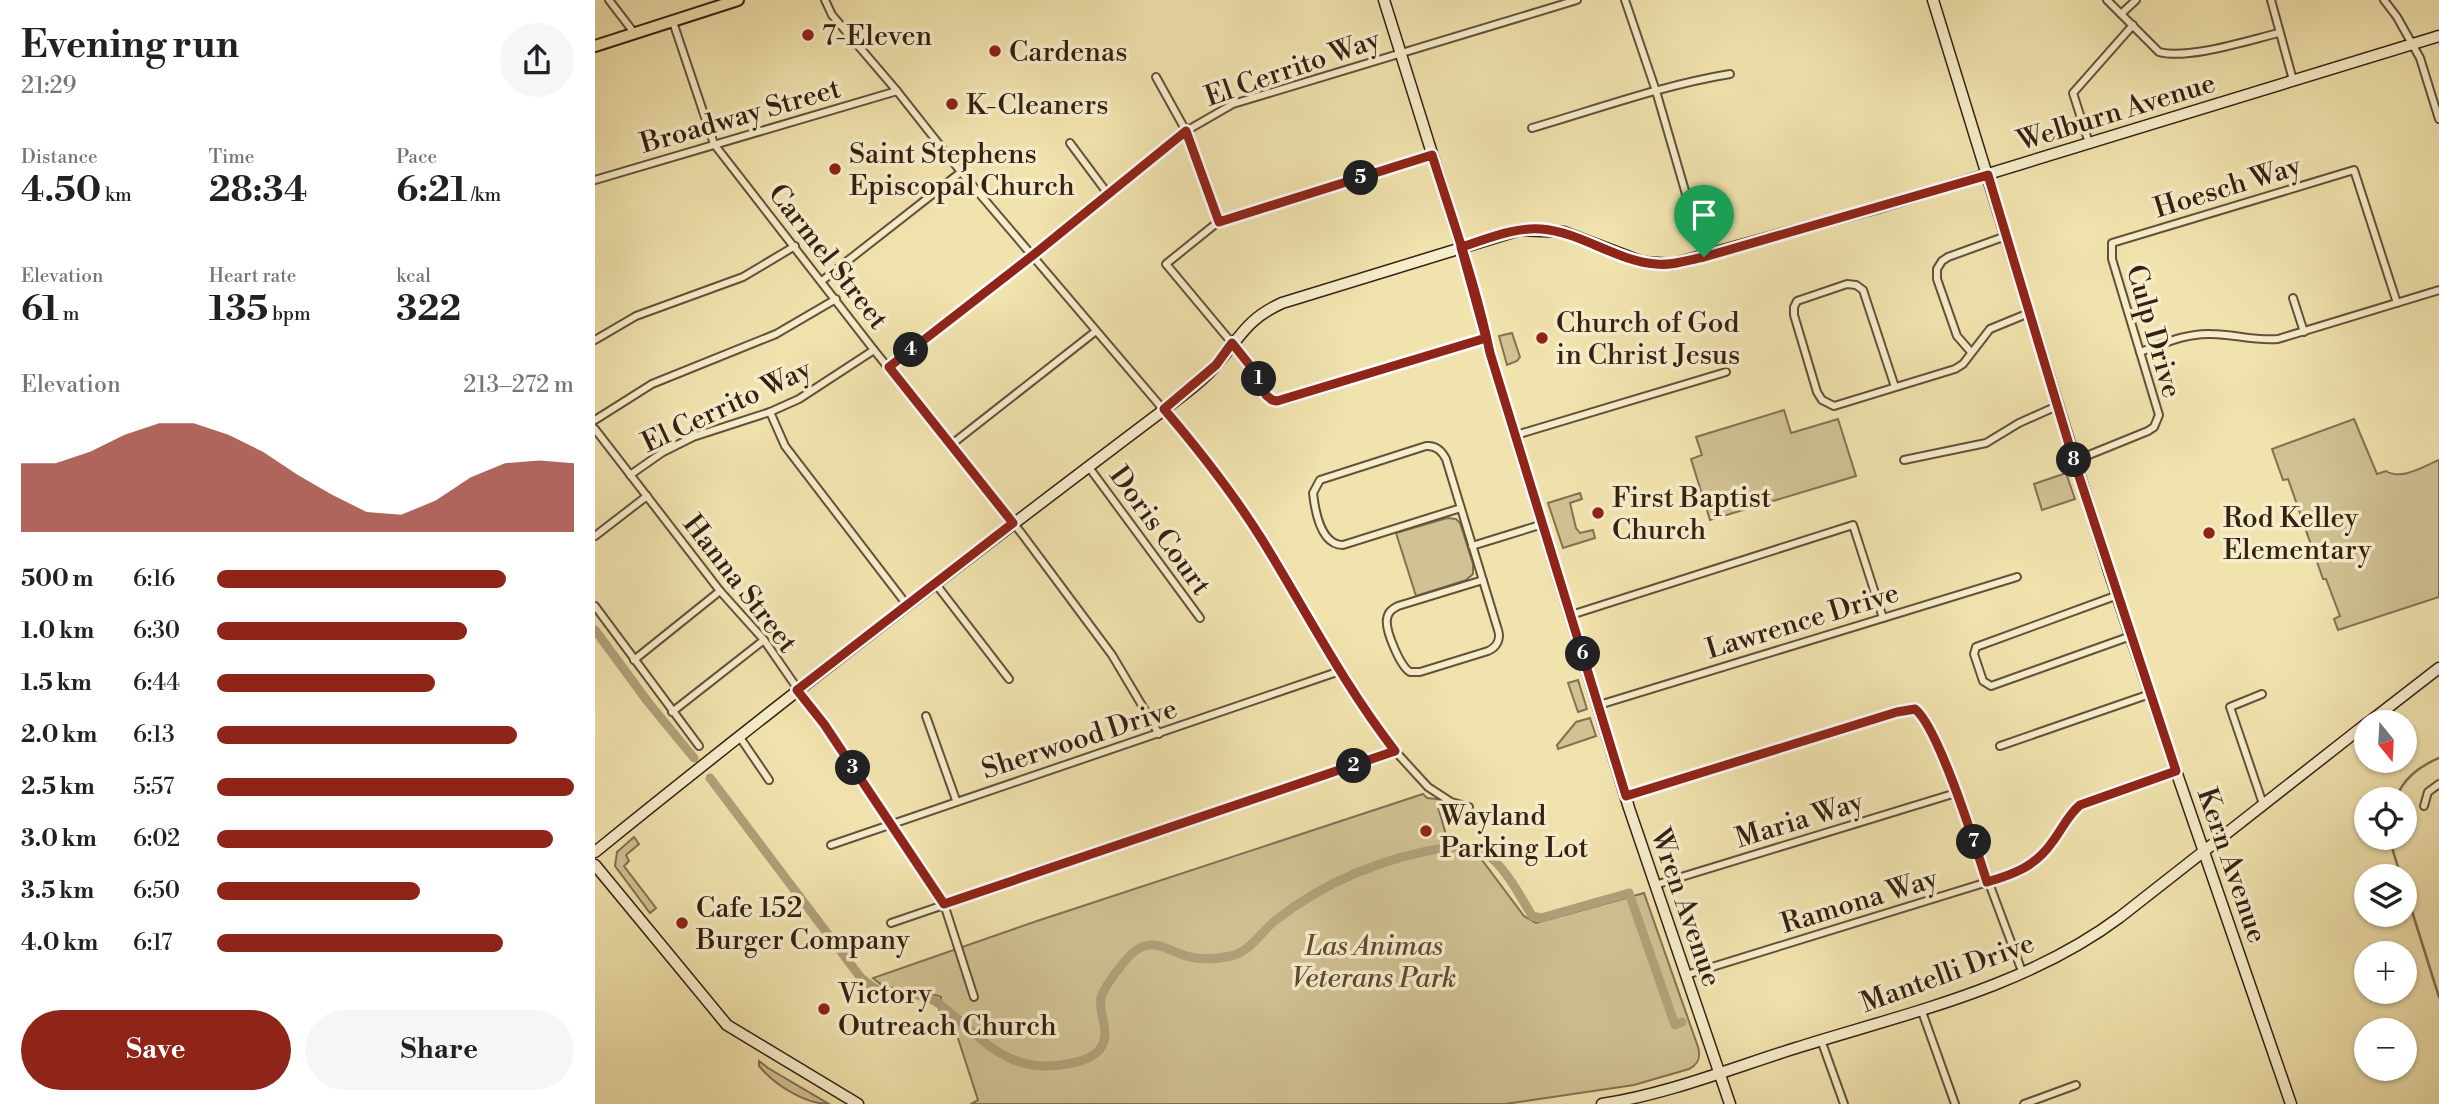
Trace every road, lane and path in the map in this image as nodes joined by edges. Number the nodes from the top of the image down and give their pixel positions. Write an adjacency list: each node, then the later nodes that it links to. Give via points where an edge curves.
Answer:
1 (609, 0): 16 (street)
2 (738, 0): 13 (main road)
3 (825, 0): 24 (street, via 832,15)
4 (1384, 0): 20 (street, Wren Avenue)
5 (1577, 0): 20 (street, El Cerrito Way)
6 (1625, 0): 25 (street)
7 (1933, 0): 34 (street, Kern Avenue)
8 (2106, 0): 12 (street)
9 (2136, 0): 12 (street)
10 (2271, 0): 15 (street)
11 (2384, 0): 18 (street)
12 (2121, 14): 14 (street)
13 (673, 22): 16 (main road); 31 (street, Carmel Street)
14 (2133, 25): 15 (street, via 2159,52 2169,55); 30 (street, via 2073,93)
15 (2279, 33): 23 (street)
16 (635, 34): 19 (main road)
17 (2439, 36): 18 (street, Welburn Avenue)
18 (2413, 44): 23 (street, Welburn Avenue); 26 (street)
19 (595, 46)
20 (1401, 51): 28 (street, El Cerrito Way, via 1233,104); 32 (street, Wren Avenue)
21 (1730, 75): 25 (street)
22 (1156, 77): 28 (street)
23 (2293, 80): 30 (street, Welburn Avenue)
24 (897, 91): 31 (street, Broadway Street); 33 (street)
25 (1656, 91): 27 (street); 43 (street)
26 (2439, 119)
27 (1532, 128)
28 (1186, 131): 36 (street, El Cerrito Way); 37 (street)
29 (1070, 143): 36 (street)
30 (2089, 143): 34 (street, Welburn Avenue)
31 (715, 144): 35 (street, Broadway Street); 40 (street, Carmel Street)
32 (1432, 155): 37 (street); 41 (street, Wren Avenue)
33 (961, 172): 42 (street); 44 (street)
34 (1988, 175): 38 (street, Kern Avenue); 43 (street, Welburn Avenue)
35 (595, 180)
36 (1108, 194): 42 (street, El Cerrito Way)
37 (1219, 222): 54 (street, via 1166,264)
38 (2006, 236): 49 (street, Kern Avenue); 56 (street, via 1948,257 1937,269 1957,336)
39 (2112, 243): 48 (street, Hoesch Way, via 2354,170); 57 (street, Culp Drive, via 2112,259)
40 (795, 246): 44 (street, Carmel Street); 53 (street, via 743,278 636,316)
41 (1461, 247): 43 (street, Welburn Avenue, via 1530,229 1564,232 1643,262 1672,264); 52 (street, Wren Avenue); 54 (street, Welburn Avenue, via 1282,303 1255,319)
42 (1032, 256): 50 (street); 58 (street, El Cerrito Way)
43 (1704, 257)
44 (823, 281): 47 (street, Carmel Street)
45 (2439, 290): 48 (street)
46 (2293, 298): 51 (street)
47 (836, 299): 55 (street, Carmel Street); 64 (street, via 776,334 653,384)
48 (2397, 303): 51 (street)
49 (2029, 313): 56 (street, via 1990,329); 61 (street, Kern Avenue)
50 (1096, 331): 62 (street); 67 (street)
51 (2304, 332): 57 (street, via 2256,341 2192,335)
52 (1486, 338): 54 (street, via 1277,401 1266,395); 66 (street, Wren Avenue)
53 (595, 340)
54 (1232, 343): 62 (street, Welburn Avenue, via 1216,365)
55 (874, 350): 58 (street, Carmel Street); 63 (street, El Cerrito Way)
56 (1971, 352): 60 (street, via 1955,369)
57 (2140, 352): 69 (street, Culp Drive, via 2159,415 2154,427)
58 (889, 367): 67 (street, Carmel Street)
59 (1726, 372): 66 (street)
60 (1895, 387): 60 (street, via 1834,406 1822,400 1794,315 1797,301 1847,284 1863,290)
61 (2057, 406): 68 (street, via 1986,443); 69 (street, Kern Avenue)
62 (1164, 409): 70 (street, Welburn Avenue); 92 (street, via 1260,537)
63 (771, 412): 71 (street, El Cerrito Way, via 693,437); 83 (street, via 785,446)
64 (595, 420)
65 (595, 429): 71 (street, Hanna Street)
66 (1516, 435): 75 (street, Wren Avenue)
67 (951, 444): 74 (street, Carmel Street)
68 (1904, 460)
69 (2074, 461): 82 (street, Kern Avenue)
70 (1088, 466): 74 (street, Welburn Avenue); 86 (street, Doris Court)
71 (630, 475): 72 (street, Hanna Street)
72 (647, 496): 76 (street, El Cerrito Way); 81 (street, Hanna Street)
73 (1461, 508): 73 (street, via 1445,459 1439,449 1426,446 1320,480 1313,488 1325,536 1343,545); 77 (street)
74 (1013, 523): 80 (street, Welburn Avenue); 102 (street, Carmel Street, via 1112,655)
75 (1543, 524): 77 (street); 85 (street, Wren Avenue)
76 (595, 536)
77 (1472, 545): 79 (street)
78 (2017, 577): 87 (street, Lawrence Drive)
79 (1483, 580): 79 (street, via 1390,612 1387,627 1407,670 1420,672 1488,651 1498,643)
80 (935, 583): 83 (street, Welburn Avenue); 93 (street)
81 (720, 591): 89 (street, Hanna Street); 90 (street)
82 (2118, 595): 88 (street, Kern Avenue); 88 (street, via 1974,650 1983,681 1991,686)
83 (907, 605): 94 (street, Welburn Avenue)
84 (595, 606): 90 (street)
85 (1571, 615): 87 (street, via 1853,525); 97 (street, Wren Avenue)
86 (1200, 618)
87 (1883, 618): 97 (street, Lawrence Drive)
88 (2131, 636): 95 (street, Kern Avenue)
89 (764, 640): 94 (street, Hanna Street); 99 (street)
90 (634, 660): 99 (street)
91 (2439, 668): 98 (street, Mantelli Drive)
92 (1340, 671): 102 (street, Sherwood Drive); 106 (street)
93 (1009, 679)
94 (797, 690): 103 (street, Welburn Avenue); 116 (street, Hanna Street)
95 (2150, 694): 105 (street); 107 (street, Kern Avenue)
96 (2262, 694): 113 (street, via 2230,707)
97 (1599, 705): 111 (street, Wren Avenue)
98 (2384, 710)
99 (672, 712): 104 (street)
100 (926, 716): 112 (street)
101 (2354, 733): 113 (street, Mantelli Drive)
102 (1159, 734): 112 (street, Sherwood Drive)
103 (739, 736): 108 (street); 119 (street, Welburn Avenue)
104 (699, 746)
105 (2000, 746)
106 (1395, 751): 115 (street, via 1428,788); 123 (street)
107 (2176, 771): 118 (street, Kern Avenue); 121 (street, Ramona Way, via 2080,805 2042,856 2020,872)
108 (769, 780)
109 (2439, 783): 114 (street, via 2428,792)
110 (1956, 793): 111 (street, via 1934,736 1915,709); 121 (street); 122 (street, Maria Way)
111 (1626, 796): 122 (street, Wren Avenue)
112 (956, 800): 116 (street, Sherwood Drive)
113 (2263, 804): 118 (street, Mantelli Drive)
114 (2424, 806)
115 (1469, 807)
116 (892, 825): 117 (street, Sherwood Drive); 123 (street, Hanna Street)
117 (831, 845)
118 (2203, 850): 125 (street, Mantelli Drive, via 2102,930); 138 (street, Kern Avenue)
119 (595, 852)
120 (595, 864): 132 (street, via 727,1025)
121 (1987, 882): 125 (street); 126 (street, Ramona Way)
122 (1655, 885): 126 (street, Wren Avenue)
123 (944, 904): 124 (street); 127 (street, Hanna Street)
124 (891, 923)
125 (2023, 974): 128 (street, Mantelli Drive)
126 (1686, 975): 130 (street, Wren Avenue)
127 (974, 997)
128 (1921, 1009): 129 (street, Mantelli Drive); 136 (street)
129 (1821, 1040): 130 (street, Mantelli Drive); 135 (street)
130 (1719, 1072): 133 (street, Mantelli Drive, via 1660,1092); 134 (street, Wren Avenue)
131 (2076, 1085): 137 (street)
132 (858, 1104)
133 (1602, 1104)
134 (1730, 1104)
135 (1844, 1104)
136 (1955, 1104)
137 (2024, 1104)
138 (2291, 1104)

